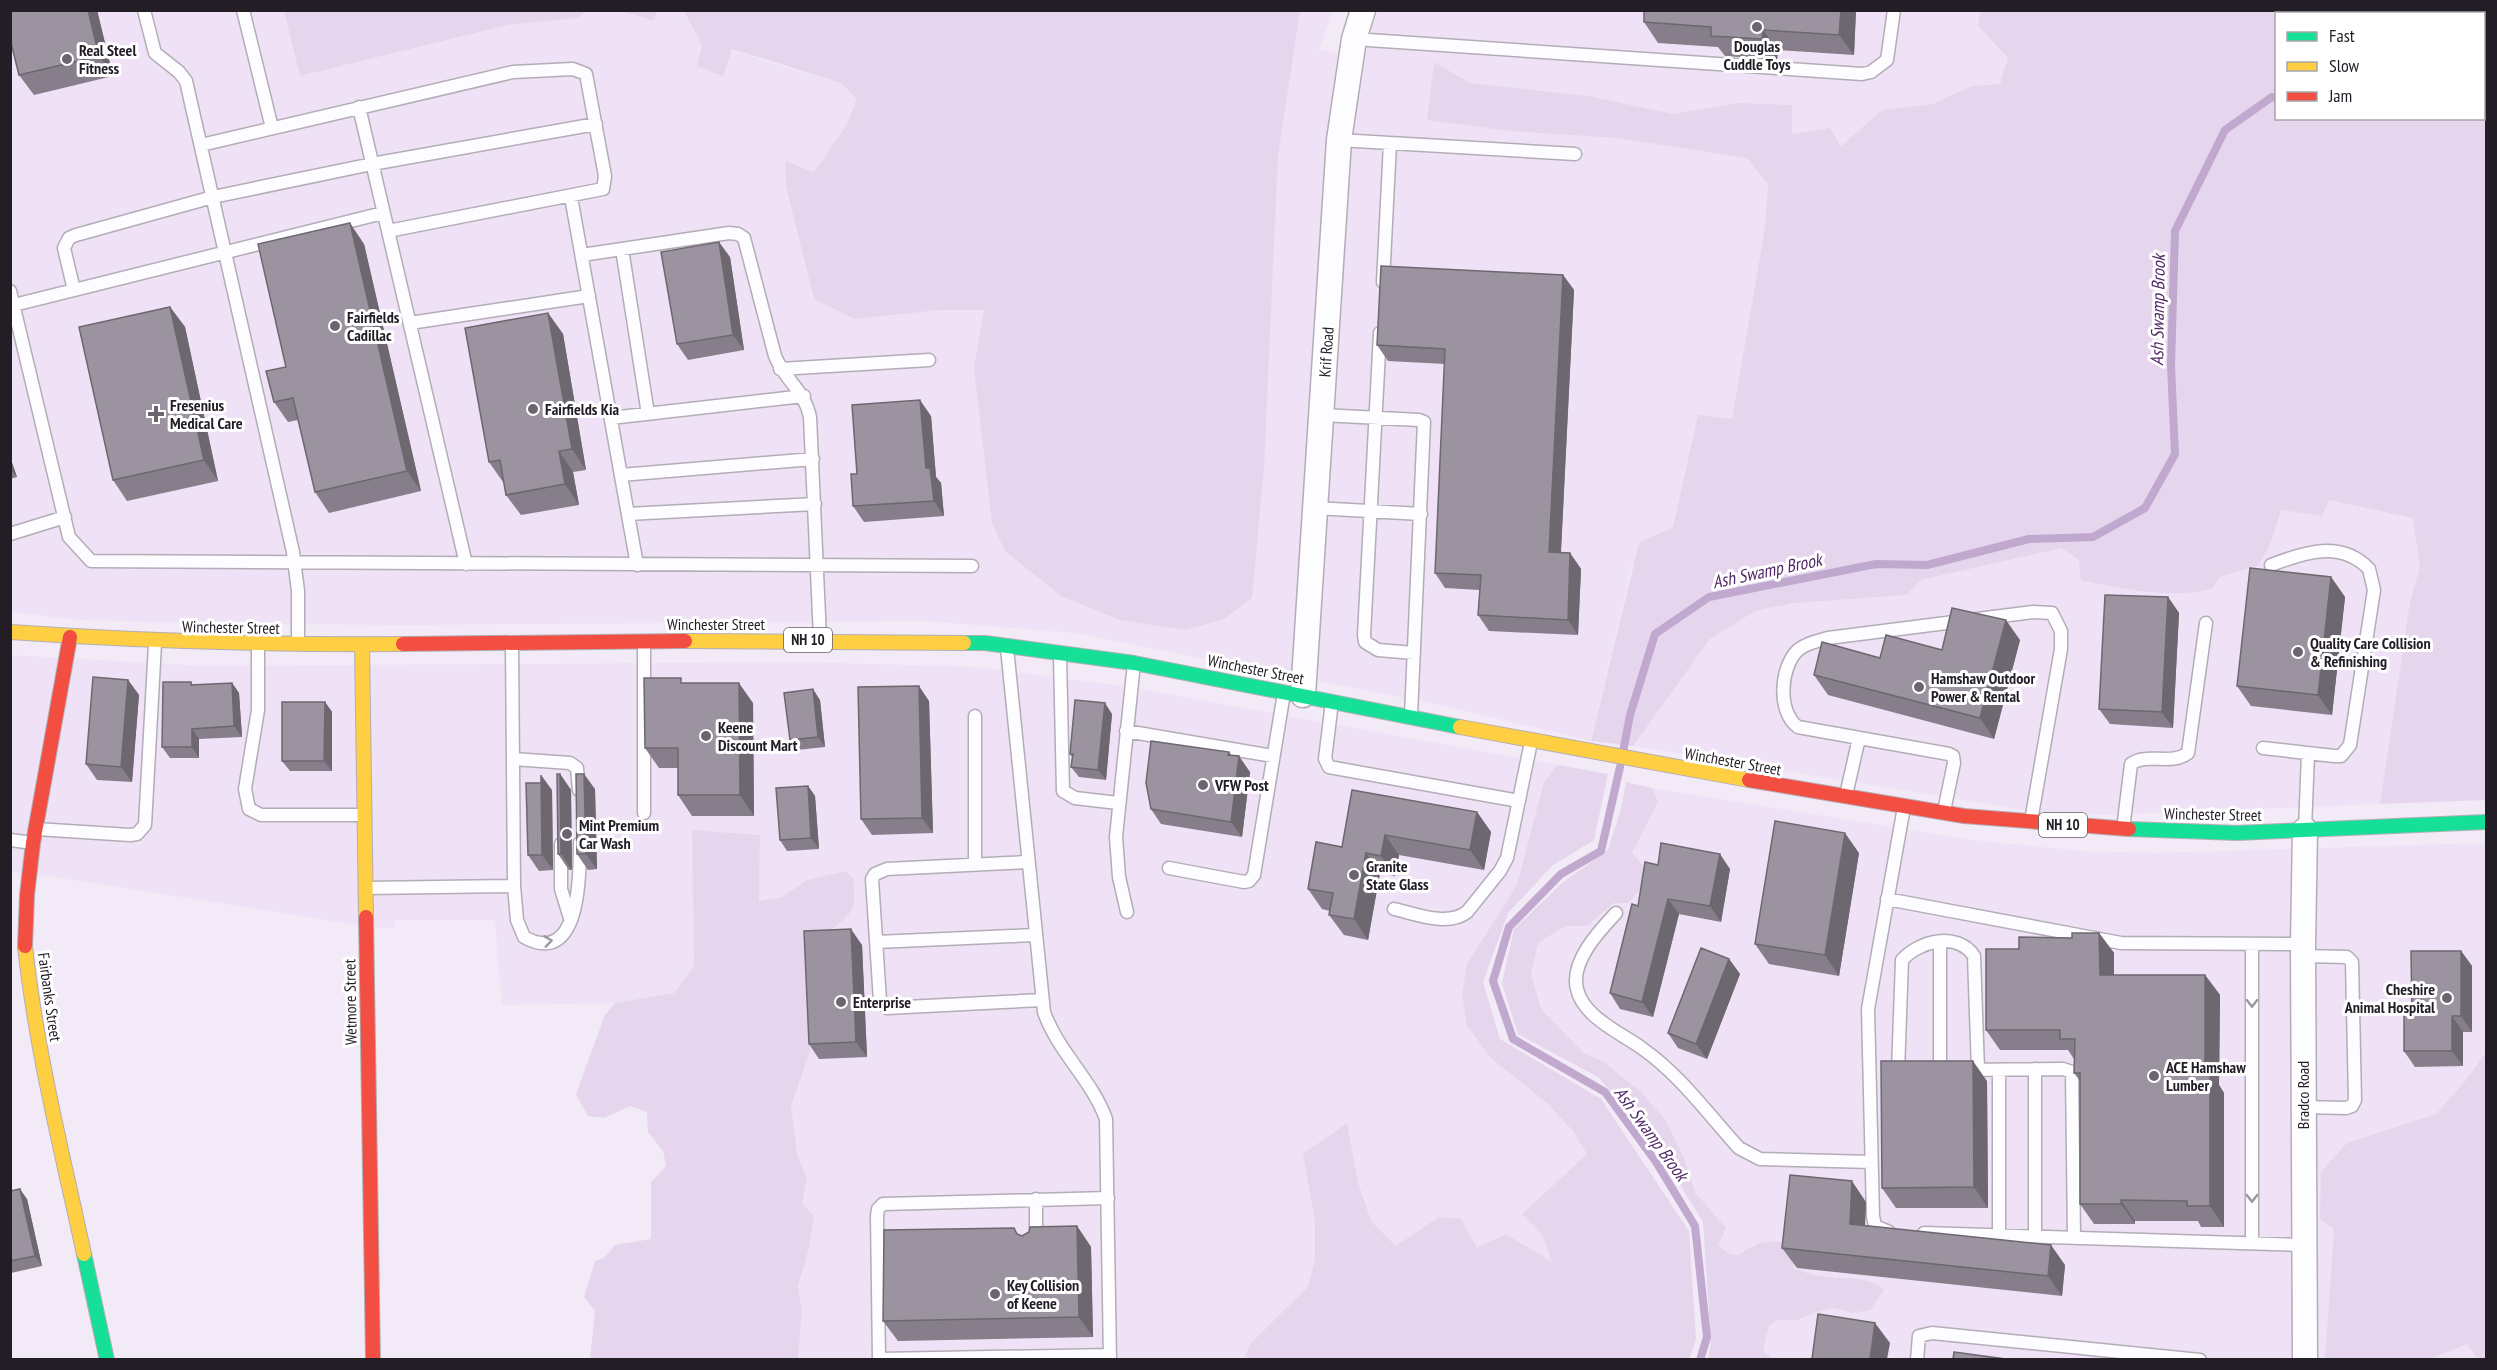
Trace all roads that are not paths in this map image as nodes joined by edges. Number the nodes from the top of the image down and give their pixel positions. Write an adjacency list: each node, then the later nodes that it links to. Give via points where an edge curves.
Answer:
1 (144, 10): 11 (lane, via 155,53 186,81)
2 (243, 10): 8 (lane)
3 (1363, 10): 5 (street, Krif Road)
4 (1894, 10): 5 (lane, via 1887,60 1862,74)
5 (1354, 39): 9 (street, Krif Road)
6 (359, 107): 7 (lane, via 513,72 573,69 580,70 588,79); 8 (lane); 13 (lane)
7 (596, 124): 13 (lane); 15 (lane, via 605,184 603,189)
8 (272, 128): 11 (lane)
9 (1339, 140): 10 (lane); 32 (street, Krif Road)
10 (1390, 143): 12 (lane); 24 (lane)
11 (201, 146): 14 (lane)
12 (1575, 154)
13 (372, 164): 14 (lane); 16 (lane)
14 (213, 197): 19 (lane); 21 (lane, via 69,237 64,248)
15 (571, 197): 17 (lane); 20 (lane)
16 (383, 213): 17 (lane); 19 (lane)
17 (388, 231): 27 (lane)
18 (622, 249): 20 (lane); 29 (lane, via 729,233 744,238); 31 (lane)
19 (226, 252): 21 (lane); 44 (lane)
20 (582, 255): 23 (lane)
21 (74, 290): 25 (lane)
22 (10, 291): 25 (lane)
23 (589, 296): 27 (lane); 34 (lane)
24 (1382, 298)
25 (14, 305): 42 (lane)
26 (1381, 322): 33 (lane)
27 (410, 323): 45 (lane)
28 (929, 360): 29 (lane)
29 (780, 369): 30 (lane)
30 (804, 396): 31 (lane); 35 (lane)
31 (648, 414): 34 (lane)
32 (1322, 415): 33 (lane); 38 (street, Krif Road)
33 (1376, 417): 39 (lane); 41 (lane, via 1424,422)
34 (611, 418): 36 (lane)
35 (813, 459): 36 (lane); 37 (lane)
36 (621, 476): 40 (lane)
37 (815, 504): 40 (lane); 48 (lane)
38 (1316, 508): 39 (lane); 64 (street, Krif Road)
39 (1371, 511): 41 (lane); 62 (lane, via 1365,642 1378,650)
40 (628, 514): 46 (lane)
41 (1421, 514): 62 (lane)
42 (65, 517): 43 (lane); 44 (lane, via 69,537 92,561)
43 (10, 534)
44 (295, 563): 45 (lane); 60 (lane)
45 (466, 564): 46 (lane)
46 (637, 565): 48 (lane)
47 (2271, 565): 72 (lane, via 2299,554 2330,550 2361,561 2373,580 2350,745 2341,756)
48 (818, 566): 49 (lane); 53 (lane)
49 (972, 566)
50 (2206, 623): 89 (lane, via 2188,753 2176,759 2131,764)
51 (10, 632): 52 (main road, Winchester Street / NH 10)
52 (70, 637): 55 (main road, Winchester Street / NH 10); 87 (main road, Fairbanks Street)
53 (820, 640): 54 (main road, Winchester Street / NH 10); 58 (main road, Winchester Street / NH 10)
54 (644, 641): 56 (main road, Winchester Street / NH 10); 82 (lane)
55 (155, 642): 59 (main road, Winchester Street / NH 10); 87 (lane, via 145,825 137,834 130,835)
56 (512, 642): 57 (main road, Winchester Street / NH 10); 74 (lane)
57 (362, 644): 60 (main road, Winchester Street / NH 10); 84 (main road, Wetmore Street)
58 (1006, 644): 61 (main road, Winchester Street / NH 10); 94 (lane)
59 (258, 645): 60 (main road, Winchester Street / NH 10); 84 (lane, via 258,710 245,789 249,809 261,815)
60 (298, 645)
61 (1060, 652): 63 (main road, Winchester Street / NH 10); 80 (lane, via 1063,791 1075,798)
62 (1414, 653): 67 (lane)
63 (1134, 663): 64 (main road, Winchester Street / NH 10); 68 (lane)
64 (1293, 693): 65 (main road, Winchester Street / NH 10); 73 (lane)
65 (1332, 700): 67 (main road, Winchester Street / NH 10); 79 (lane, via 1325,759 1329,767)
66 (975, 716): 95 (lane)
67 (1411, 716): 70 (main road, Winchester Street / NH 10)
68 (1126, 731): 73 (lane); 80 (lane)
69 (1858, 738): 77 (lane); 83 (lane, via 1953,756); 85 (lane, via 1798,727 1786,713 1789,663 1807,644 1883,630 2052,613 2061,631 2061,649)
70 (1531, 741): 77 (main road, Winchester Street / NH 10); 79 (lane)
71 (2263, 748): 72 (lane)
72 (2308, 753): 90 (lane)
73 (1274, 756): 96 (lane, via 1254,875 1249,881)
74 (513, 759): 75 (lane); 97 (lane)
75 (546, 760): 76 (lane); 78 (lane, via 570,763 577,768)
76 (559, 774)
77 (1845, 796): 81 (main road, Winchester Street / NH 10)
78 (579, 801)
79 (1520, 801): 100 (lane, via 1507,858 1467,912 1445,920)
80 (1118, 803): 101 (lane, via 1119,876)
81 (1904, 806): 83 (main road, Winchester Street / NH 10); 99 (lane)
82 (644, 813)
83 (1943, 813): 85 (main road, Winchester Street / NH 10)
84 (363, 815): 98 (main road, Wetmore Street)
85 (2031, 822): 89 (main road, Winchester Street / NH 10)
86 (2487, 822): 90 (main road, Winchester Street / NH 10)
87 (35, 829): 93 (main road, Fairbanks Street)
88 (561, 829): 103 (lane, via 561,889)
89 (2123, 829): 90 (main road, Winchester Street / NH 10, via 2237,833)
90 (2306, 830): 108 (street, Bradco Road)
91 (580, 835): 103 (lane, via 580,887)
92 (10, 840): 93 (lane)
93 (33, 843): 125 (main road, Fairbanks Street, via 26,943 30,992)
94 (1028, 862): 95 (lane); 104 (lane)
95 (975, 864): 105 (lane, via 887,869 874,874)
96 (1169, 867)
97 (514, 886): 98 (lane); 103 (lane, one-way to 103, via 517,920 524,937 534,942 554,942 562,937)
98 (365, 888): 126 (main road, Wetmore Street)
99 (1887, 899): 107 (lane, via 2121,944); 113 (lane, via 1868,1010)
100 (1394, 909)
101 (1127, 912)
102 (1616, 914): 115 (lane, via 1593,940 1576,973 1576,988 1588,1011 1653,1057 1739,1148 1752,1155 1760,1159)
103 (570, 919)
104 (1035, 935): 105 (lane); 109 (lane)
105 (876, 942): 109 (lane, via 880,1001 887,1008)
106 (1940, 942): 111 (lane, via 1962,945 1974,956); 111 (lane, via 1935,1070); 113 (lane, via 1919,946 1902,960)
107 (2252, 944): 108 (lane); 121 (lane, one-way to 121)
108 (2303, 950): 114 (street, Bradco Road); 114 (lane, via 2347,957 2352,962 2355,1100 2346,1108)
109 (1042, 1000): 116 (lane, via 1049,1027 1106,1119)
110 (2035, 1069): 112 (lane); 119 (lane); 120 (lane, via 2072,1072)
111 (1978, 1070): 112 (lane)
112 (1999, 1070): 118 (lane)
113 (1888, 1071): 115 (lane)
114 (2303, 1107): 122 (street, Bradco Road)
115 (1871, 1162): 118 (lane, via 1873,1216 1878,1229)
116 (1108, 1198): 117 (lane); 124 (lane)
117 (1036, 1199): 123 (lane); 127 (lane, via 883,1204 878,1209)
118 (1999, 1235): 119 (lane)
119 (2035, 1236): 120 (lane)
120 (2074, 1238): 121 (lane)
121 (2252, 1243): 122 (lane)
122 (2305, 1245): 130 (street, Bradco Road)
123 (1036, 1248)
124 (1110, 1357): 127 (lane)
125 (107, 1359)
126 (373, 1359)
127 (879, 1359)
128 (1917, 1359): 129 (lane, via 1918,1336 1932,1333)
129 (2200, 1359)
130 (2305, 1359)

